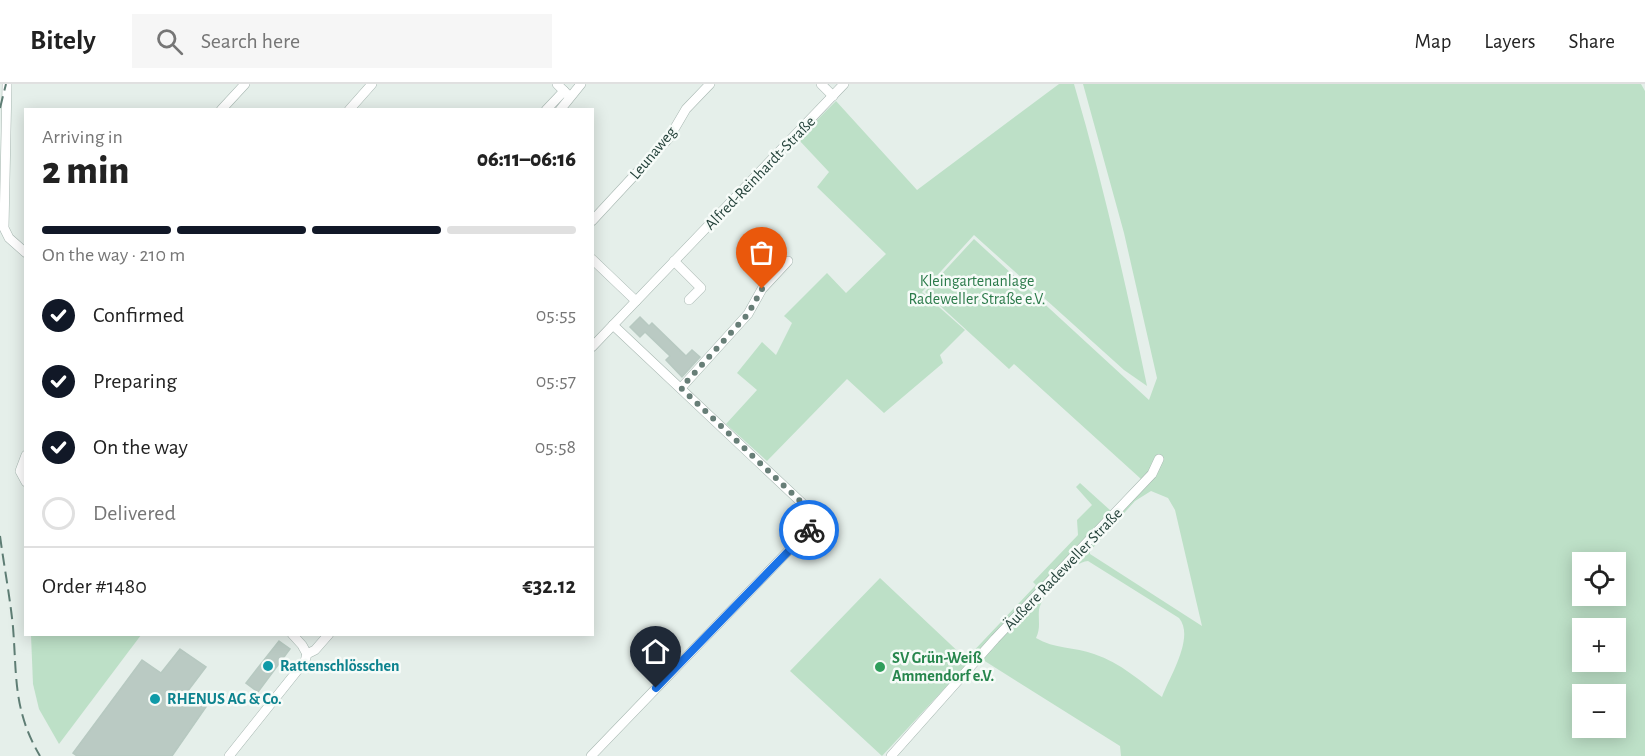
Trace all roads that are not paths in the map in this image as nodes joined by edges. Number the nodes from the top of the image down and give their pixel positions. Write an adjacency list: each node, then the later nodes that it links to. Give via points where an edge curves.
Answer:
1 (7, 84): 15 (street, via 4,228)
2 (245, 84): 10 (street)
3 (372, 84): 11 (street)
4 (581, 84): 8 (street)
5 (710, 84): 14 (street, Leunaweg, via 669,138)
6 (821, 84): 9 (street)
7 (844, 84): 9 (street, Alfred-Reinhardt-Straße)
8 (564, 90): 12 (street); 13 (street)
9 (833, 96): 17 (street, Alfred-Reinhardt-Straße)
10 (223, 108)
11 (351, 108)
12 (548, 108)
13 (560, 108)
14 (594, 219)
15 (24, 251)
16 (594, 261): 20 (street)
17 (674, 261): 19 (street, via 701,288); 20 (street, Alfred-Reinhardt-Straße)
18 (788, 261): 23 (street, via 762,289 748,314)
19 (689, 300)
20 (636, 301): 21 (street, Alfred-Reinhardt-Straße)
21 (613, 325): 22 (street, Alfred-Reinhardt-Straße); 23 (street)
22 (594, 345)
23 (681, 388): 31 (street, via 819,519)
24 (1159, 459): 32 (street, Äußere Radeweller Straße, via 1148,479 995,639)
25 (24, 460): 26 (street, via 20,471)
26 (24, 478)
27 (294, 636): 29 (street)
28 (327, 636): 29 (street)
29 (307, 654): 30 (street)
30 (229, 756)
31 (591, 756)
32 (891, 756)

